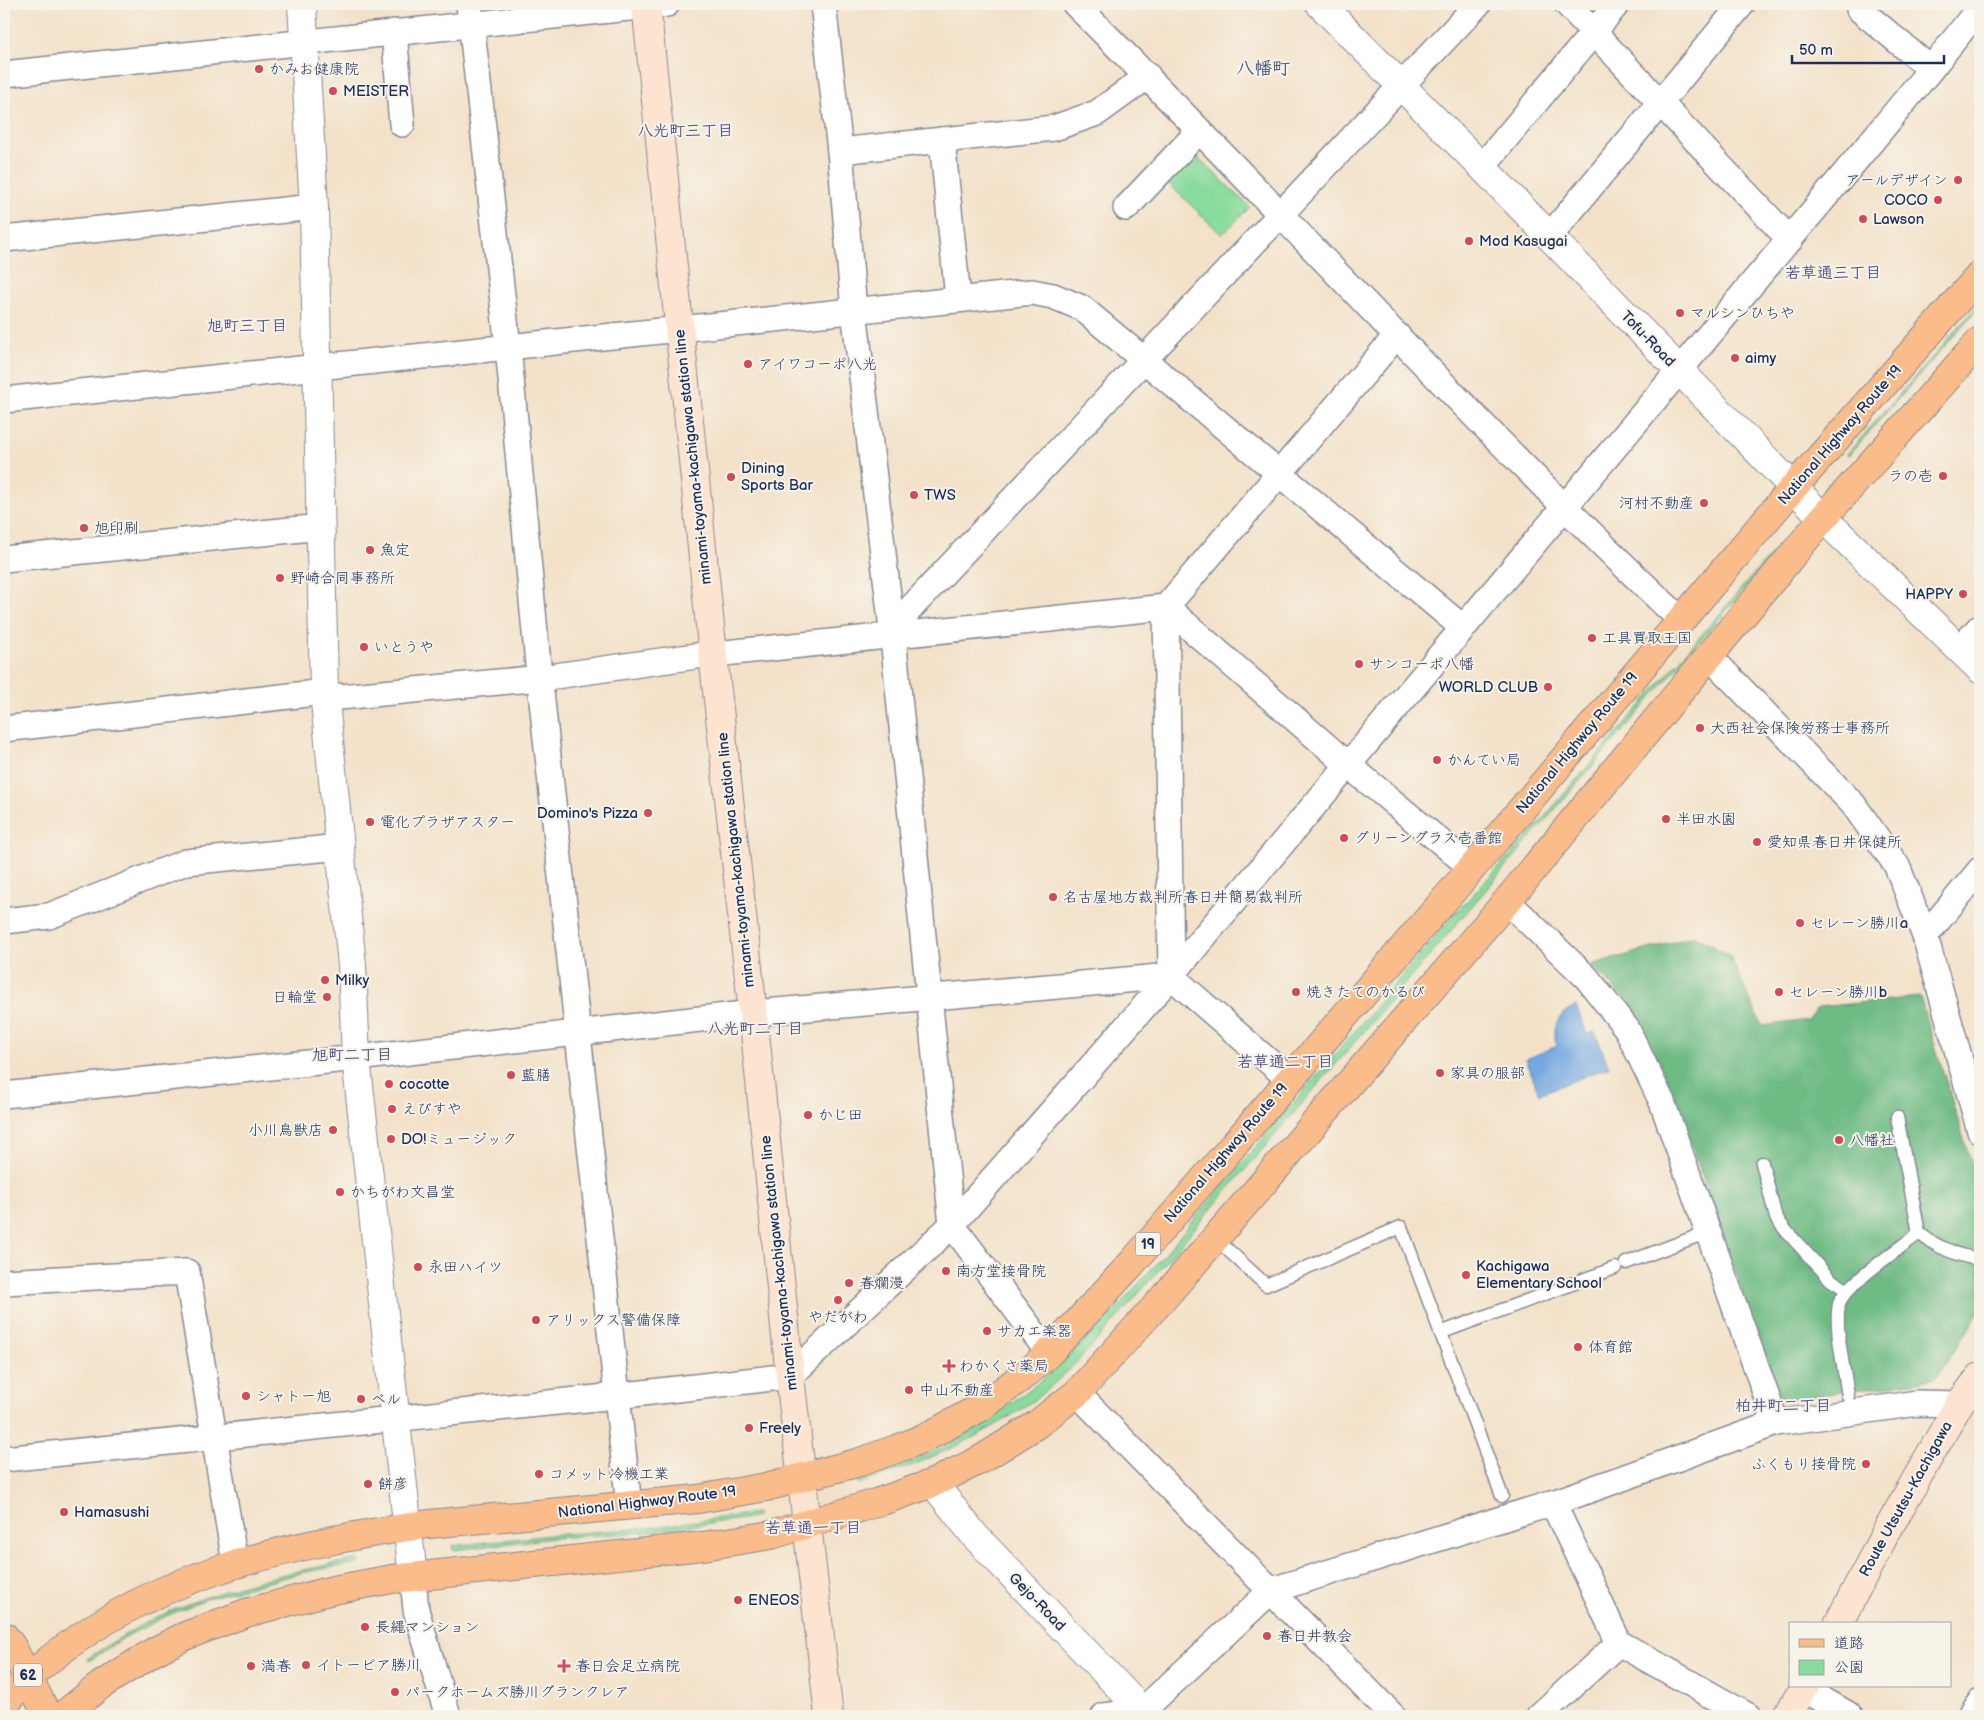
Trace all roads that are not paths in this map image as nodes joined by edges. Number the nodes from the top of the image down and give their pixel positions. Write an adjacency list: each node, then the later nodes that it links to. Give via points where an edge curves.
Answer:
1 (302, 4): 15 (street)
2 (653, 4): 12 (street); 35 (main road, minami-toyama-kachigawa station line)
3 (823, 4): 24 (street)
4 (1075, 4): 18 (street)
5 (1320, 4): 19 (street, Tofu-Road)
6 (1478, 4): 19 (street)
7 (1567, 4): 13 (street)
8 (1617, 4): 13 (street)
9 (1742, 4): 20 (street)
10 (1859, 4): 16 (street, via 1859,10)
11 (1980, 7): 16 (street)
12 (470, 14): 14 (street); 38 (street)
13 (1594, 31): 20 (street); 25 (street)
14 (394, 32): 15 (street); 21 (street)
15 (305, 42): 17 (street); 26 (street)
16 (1931, 69): 31 (street)
17 (4, 74)
18 (1148, 76): 22 (street); 23 (street, via 1097,113 1054,128)
19 (1401, 87): 25 (street, Tofu-Road); 28 (street)
20 (1659, 103): 29 (street); 31 (street)
21 (402, 124)
22 (1199, 131): 27 (street); 28 (street)
23 (942, 140): 24 (street); 33 (street)
24 (840, 151): 34 (street)
25 (1482, 167): 29 (street, Tofu-Road)
26 (314, 207): 30 (street); 40 (street)
27 (1126, 208)
28 (1280, 214): 36 (street); 39 (street)
29 (1549, 237): 41 (street, Tofu-Road)
30 (4, 239)
31 (1790, 240): 41 (street)
32 (1980, 275): 44 (main road, National Highway Route 19 / 19)
33 (958, 298): 34 (street); 39 (street, via 1032,292 1053,296 1082,308)
34 (854, 310): 35 (street); 53 (street)
35 (680, 329): 38 (street); 55 (main road, minami-toyama-kachigawa station line)
36 (1397, 335): 43 (street); 45 (street)
37 (1980, 341): 46 (main road)
38 (508, 346): 40 (street); 58 (street)
39 (1142, 360): 43 (street); 53 (street, via 908,611)
40 (318, 368): 42 (street); 47 (street)
41 (1679, 371): 44 (street, Tofu-Road); 45 (street)
42 (4, 400)
43 (1279, 475): 49 (street); 51 (street)
44 (1793, 488): 46 (street, Tofu-Road); 50 (main road, National Highway Route 19 / 19)
45 (1565, 507): 50 (street); 51 (street)
46 (1823, 518): 54 (street, Tofu-Road); 56 (main road)
47 (321, 527): 48 (street); 59 (street)
48 (4, 559)
49 (1166, 607): 53 (street); 61 (street); 68 (street)
50 (1681, 620): 63 (main road, National Highway Route 19 / 19)
51 (1462, 627): 61 (street)
52 (1980, 627): 54 (street)
53 (893, 636): 55 (street); 69 (street)
54 (1960, 649): 57 (street, Tofu-Road)
55 (713, 655): 58 (street); 70 (main road, minami-toyama-kachigawa station line)
56 (1709, 656): 65 (main road); 67 (street, via 1853,804 1897,866)
57 (1980, 669)
58 (540, 678): 59 (street, via 340,698); 71 (street)
59 (324, 692): 60 (street); 62 (street)
60 (4, 729)
61 (1347, 764): 63 (street); 68 (street)
62 (340, 847): 66 (street, via 186,862 49,916); 72 (street, via 352,965)
63 (1472, 868): 73 (main road, National Highway Route 19 / 19)
64 (1980, 870): 67 (street)
65 (1507, 901): 80 (street, via 1587,978 1627,1030 1662,1102); 82 (main road)
66 (4, 921)
67 (1925, 936): 74 (street)
68 (1171, 976): 69 (street); 73 (street); 79 (street)
69 (928, 996): 70 (street); 79 (street)
70 (754, 1013): 71 (street); 88 (main road, minami-toyama-kachigawa station line)
71 (578, 1032): 72 (street); 91 (street)
72 (356, 1058): 75 (street); 94 (street)
73 (1290, 1080): 87 (main road, National Highway Route 19 / 19, via 1139,1255)
74 (1975, 1091): 77 (street)
75 (4, 1095)
76 (1897, 1117): 81 (lane)
77 (1980, 1131)
78 (1762, 1163): 85 (lane, via 1776,1218 1831,1280)
79 (952, 1225): 87 (street); 88 (street)
80 (1708, 1232): 86 (lane); 95 (street)
81 (1918, 1233): 83 (lane, via 1946,1249); 85 (lane)
82 (1215, 1238): 86 (lane, via 1266,1284 1401,1227); 90 (main road)
83 (1980, 1259)
84 (4, 1282): 96 (street, via 187,1272)
85 (1847, 1290): 92 (lane, via 1839,1303 1838,1322)
86 (1440, 1333): 100 (lane)
87 (1049, 1353): 98 (main road, National Highway Route 19 / 19, via 983,1406 934,1433 876,1457)
88 (790, 1376): 91 (street); 98 (main road, minami-toyama-kachigawa station line)
89 (1980, 1379): 93 (main road, Route Utsutsu-Kachigawa)
90 (1077, 1393): 99 (main road, via 1008,1444); 107 (street)
91 (616, 1396): 94 (street); 102 (street)
92 (1848, 1396)
93 (1959, 1404): 95 (street, via 1918,1403); 108 (main road, Route Utsutsu-Kachigawa)
94 (395, 1418): 96 (street); 104 (street)
95 (1776, 1423): 101 (street)
96 (213, 1437): 97 (street); 105 (street)
97 (4, 1459)
98 (802, 1478): 102 (main road, National Highway Route 19 / 19, via 698,1499); 103 (main road, minami-toyama-kachigawa station line)
99 (933, 1483): 103 (main road); 116 (street, Gejo-Road, via 975,1536)
100 (1502, 1496)
101 (1553, 1503): 107 (street); 110 (street)
102 (630, 1506): 104 (main road, National Highway Route 19 / 19)
103 (808, 1524): 106 (main road, via 703,1546); 120 (main road, minami-toyama-kachigawa station line)
104 (408, 1527): 105 (main road, National Highway Route 19 / 19, via 326,1541); 106 (street)
105 (235, 1563): 111 (main road, National Highway Route 19 / 19, via 130,1607 78,1640)
106 (413, 1577): 118 (main road, via 333,1590 214,1623 130,1665); 119 (street, via 416,1610)
107 (1272, 1590): 116 (street); 122 (street)
108 (1839, 1622)
109 (6, 1642): 111 (main road, 62)
110 (1619, 1643): 123 (street); 124 (street)
111 (29, 1678): 115 (main road, National Highway Route 19 / 19); 117 (main road, 62)
112 (1803, 1688): 125 (main road)
113 (1806, 1688): 126 (street)
114 (1980, 1702): 127 (street)
115 (4, 1705)
116 (1144, 1714): 121 (street)
117 (48, 1716)
118 (62, 1716)
119 (448, 1716)
120 (829, 1716)
121 (1104, 1716)
122 (1393, 1716)
123 (1539, 1716)
124 (1748, 1716)
125 (1787, 1716)
126 (1851, 1716)
127 (1970, 1716)

